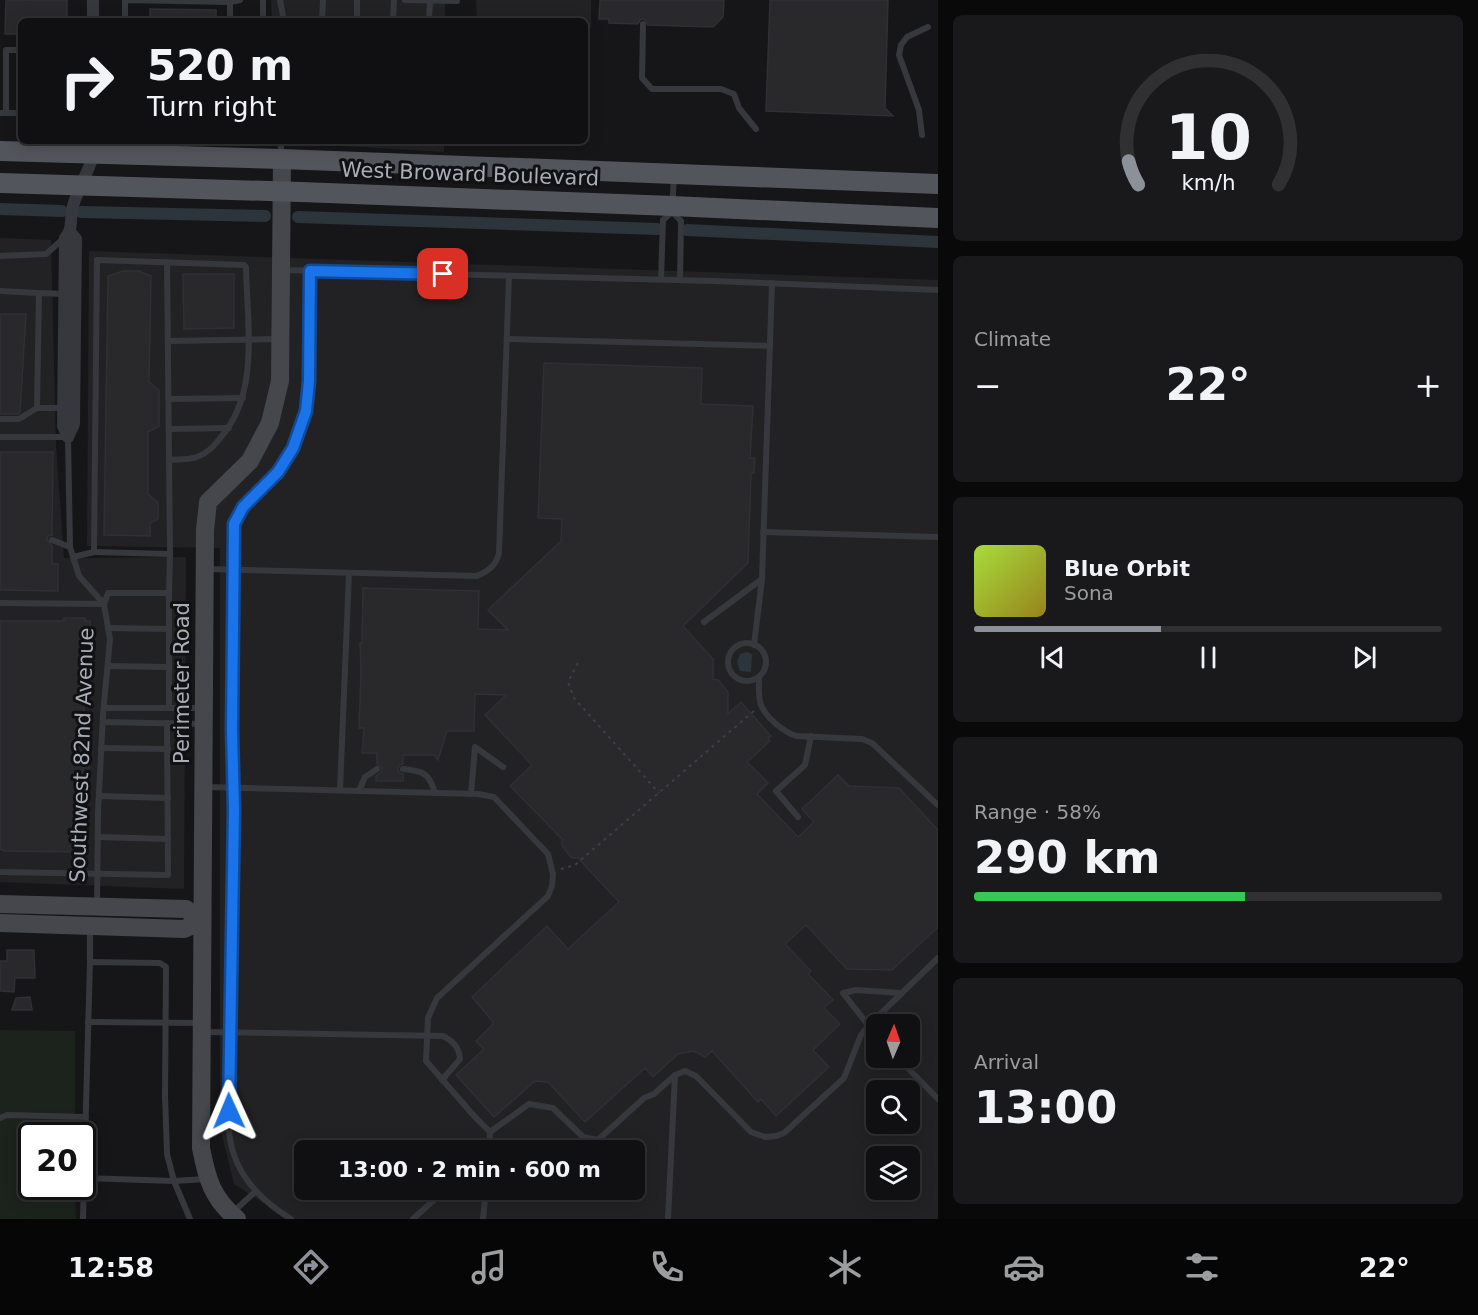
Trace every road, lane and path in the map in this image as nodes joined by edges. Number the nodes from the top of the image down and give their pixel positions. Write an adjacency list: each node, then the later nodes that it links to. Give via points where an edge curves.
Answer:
1 (93, 0): 12 (street)
2 (240, 0): 11 (lane)
3 (263, 0): 15 (lane)
4 (280, 0): 16 (lane)
5 (323, 0): 17 (lane)
6 (357, 0): 18 (lane)
7 (394, 0): 19 (lane)
8 (405, 0): 9 (lane)
9 (430, 0): 10 (lane); 20 (lane)
10 (457, 1)
11 (230, 2): 13 (lane, via 125,0); 14 (lane)
12 (93, 18)
13 (125, 18)
14 (230, 18)
15 (263, 18)
16 (283, 18)
17 (322, 18)
18 (357, 18)
19 (393, 18)
20 (429, 18)
21 (643, 24): 25 (lane, via 642,78 652,89 721,89 734,94 739,108)
22 (928, 27): 26 (lane, via 908,37 899,55 919,110)
23 (18, 50): 24 (lane, via 6,50)
24 (3, 113)
25 (756, 129)
26 (922, 135)
27 (95, 148): 28 (main road, West Broward Boulevard); 29 (main road, West Broward Boulevard); 33 (street, Southwest 82nd Avenue)
28 (281, 150): 30 (main road, West Broward Boulevard); 34 (street, Perimeter Road)
29 (0, 151)
30 (674, 174): 32 (main road, West Broward Boulevard); 35 (lane)
31 (0, 183): 33 (main road, West Broward Boulevard)
32 (938, 184)
33 (79, 186): 34 (main road, West Broward Boulevard); 37 (street, Southwest 82nd Avenue)
34 (282, 191): 35 (main road, West Broward Boulevard); 40 (street, Perimeter Road)
35 (672, 209): 36 (main road, West Broward Boulevard); 43 (lane, via 663,220); 44 (lane, via 681,220)
36 (938, 218)
37 (68, 235): 38 (lane, via 46,254); 49 (street, Southwest 82nd Avenue); 50 (street, Southwest 82nd Avenue, via 76,239)
38 (0, 256)
39 (167, 262): 51 (lane, via 245,266); 54 (lane); 70 (lane, via 98,260)
40 (281, 270): 41 (lane); 52 (street, Perimeter Road)
41 (310, 271): 42 (lane); 74 (lane, via 306,411 293,448 278,472 243,507 234,524)
42 (509, 276): 43 (lane); 53 (lane)
43 (661, 279): 44 (lane)
44 (680, 280): 45 (lane)
45 (772, 283): 46 (lane); 55 (lane)
46 (938, 290)
47 (0, 291): 48 (lane)
48 (39, 293): 49 (lane); 58 (lane)
49 (63, 294): 50 (street, Southwest 82nd Avenue)
50 (69, 334): 59 (street, Southwest 82nd Avenue); 64 (street, Southwest 82nd Avenue, via 74,424)
51 (248, 338): 52 (lane); 54 (lane); 56 (lane, via 248,376)
52 (280, 339): 73 (street, Perimeter Road, via 280,381 270,423 250,461 208,502)
53 (507, 339): 55 (lane); 75 (lane, via 497,562 477,576)
54 (168, 341): 57 (lane)
55 (770, 346): 66 (lane)
56 (243, 398): 57 (lane); 61 (lane)
57 (168, 399): 62 (lane)
58 (37, 408): 59 (lane); 60 (lane, via 19,418)
59 (62, 408): 64 (street, Southwest 82nd Avenue)
60 (0, 419)
61 (229, 428): 62 (lane); 65 (lane, via 210,450 195,458)
62 (169, 429): 65 (lane)
63 (0, 437): 64 (lane)
64 (68, 437): 69 (lane, Southwest 82nd Avenue)
65 (169, 460): 71 (lane)
66 (763, 532): 67 (lane); 76 (lane)
67 (938, 537)
68 (52, 540): 69 (lane)
69 (70, 547): 72 (lane, Southwest 82nd Avenue)
70 (94, 552): 71 (lane); 72 (lane)
71 (170, 554): 77 (lane)
72 (73, 556): 79 (lane, Southwest 82nd Avenue, via 78,576)
73 (205, 569): 74 (lane); 91 (street, Perimeter Road)
74 (233, 570): 75 (lane); 101 (lane)
75 (350, 573): 102 (lane)
76 (762, 579): 80 (lane); 83 (lane)
77 (169, 593): 79 (lane, via 108,593); 82 (lane)
78 (0, 603): 79 (lane)
79 (104, 604): 81 (lane, Southwest 82nd Avenue)
80 (704, 622)
81 (108, 628): 82 (lane); 85 (lane, Southwest 82nd Avenue)
82 (169, 628): 86 (lane)
83 (754, 645): 87 (lane, via 765,659); 87 (lane, via 742,644 732,651 728,662 736,678)
84 (578, 663): 105 (path, via 568,682 574,698)
85 (108, 666): 86 (lane); 89 (lane, Southwest 82nd Avenue)
86 (169, 667): 90 (lane)
87 (759, 677): 88 (lane)
88 (761, 705): 94 (lane, via 788,734); 105 (path)
89 (104, 708): 90 (lane); 92 (lane, Southwest 82nd Avenue)
90 (170, 708): 91 (lane)
91 (204, 716): 93 (lane); 100 (street, Perimeter Road)
92 (103, 722): 93 (lane); 95 (lane, Southwest 82nd Avenue)
93 (167, 723): 96 (lane)
94 (811, 736): 109 (lane, via 872,743); 110 (lane, via 805,765 776,791)
95 (101, 748): 96 (lane); 107 (lane, Southwest 82nd Avenue)
96 (168, 749): 108 (lane)
97 (503, 767): 106 (lane, via 475,747)
98 (376, 769): 103 (lane, via 365,777)
99 (403, 769): 104 (lane, via 421,771 430,779)
100 (204, 787): 101 (lane); 119 (street, Perimeter Road)
101 (234, 788): 102 (lane); 132 (lane)
102 (340, 790): 103 (lane)
103 (359, 790): 104 (lane)
104 (435, 793): 106 (lane)
105 (659, 793): 113 (path, via 575,865)
106 (471, 794): 113 (lane, via 494,798 548,854)
107 (99, 796): 108 (lane); 111 (lane, Southwest 82nd Avenue)
108 (168, 798): 112 (lane)
109 (938, 805)
110 (798, 816)
111 (98, 837): 112 (lane); 115 (lane, Southwest 82nd Avenue)
112 (168, 839): 115 (lane, via 168,875)
113 (553, 871): 133 (lane, via 548,896 437,998 428,1018)
114 (0, 872): 115 (lane)
115 (97, 874): 118 (lane, Southwest 82nd Avenue)
116 (0, 904): 117 (street)
117 (70, 906): 118 (street); 121 (street)
118 (97, 907): 119 (street, via 186,909)
119 (202, 921): 122 (street, via 184,929); 130 (street, Perimeter Road)
120 (0, 923): 121 (street)
121 (63, 925): 122 (street)
122 (90, 926): 124 (lane)
123 (938, 958): 125 (lane)
124 (90, 962): 127 (lane); 128 (lane, via 160,963 166,967)
125 (901, 993): 126 (lane); 129 (lane, via 843,993)
126 (880, 1014)
127 (88, 1022): 128 (lane); 138 (lane)
128 (166, 1023): 130 (lane); 145 (lane, via 165,1096 168,1154)
129 (866, 1023)
130 (202, 1028): 132 (lane); 144 (street, Perimeter Road, via 201,1148)
131 (866, 1029): 135 (lane, via 844,1078 776,1136 751,1132 696,1076 685,1071)
132 (229, 1032): 133 (lane); 146 (lane, via 233,1151)
133 (428, 1035): 136 (lane, via 426,1061); 136 (lane, via 443,1036 458,1050 460,1059)
134 (908, 1068): 137 (lane)
135 (675, 1075): 141 (lane, via 598,1140 583,1137 553,1108 529,1104); 156 (lane)
136 (442, 1080): 141 (lane)
137 (938, 1099)
138 (86, 1117): 139 (lane); 140 (lane)
139 (0, 1118)
140 (86, 1122)
141 (490, 1132): 142 (lane)
142 (489, 1140)
143 (96, 1178): 145 (lane)
144 (207, 1179): 145 (lane); 150 (street, Perimeter Road, via 223,1207)
145 (174, 1181): 152 (lane)
146 (256, 1191): 150 (lane); 153 (lane)
147 (83, 1200): 151 (lane)
148 (434, 1200): 154 (lane)
149 (485, 1200): 155 (lane)
150 (234, 1217)
151 (83, 1219)
152 (190, 1219)
153 (291, 1219)
154 (413, 1219)
155 (483, 1219)
156 (668, 1219)

